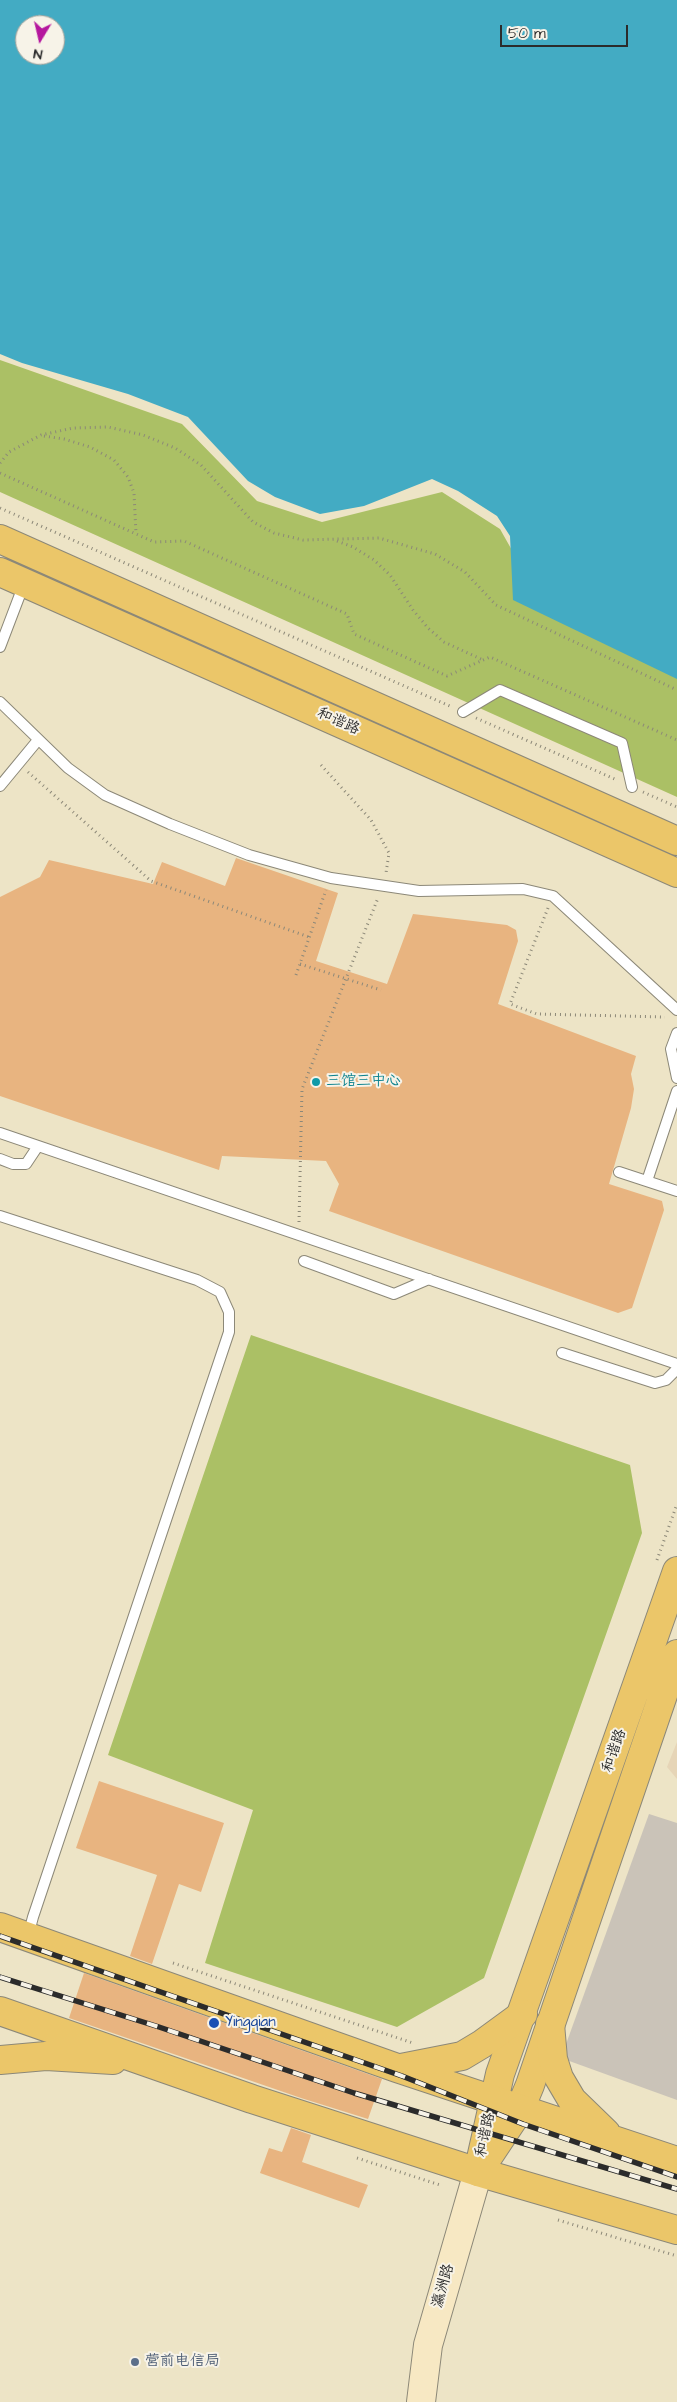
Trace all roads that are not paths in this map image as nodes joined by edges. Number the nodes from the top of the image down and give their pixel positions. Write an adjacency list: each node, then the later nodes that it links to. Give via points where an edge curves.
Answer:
1 (0, 539): 10 (main road, 和谐路)
2 (0, 572): 3 (main road, 和谐路)
3 (24, 583): 4 (lane); 11 (main road, 和谐路)
4 (0, 647)
5 (0, 702): 7 (lane)
6 (463, 712): 9 (lane, via 500,690 614,739 622,743)
7 (38, 740): 8 (lane); 12 (lane, via 104,795 249,855 330,878 419,891 523,889 552,896)
8 (0, 786)
9 (632, 787)
10 (677, 841)
11 (677, 873)
12 (677, 1010)
13 (677, 1033): 14 (lane, via 671,1049)
14 (677, 1078)
15 (677, 1091): 20 (lane)
16 (0, 1133): 17 (lane)
17 (38, 1146): 18 (lane, via 26,1164 12,1164); 24 (lane)
18 (0, 1159)
19 (619, 1172): 20 (lane)
20 (647, 1181): 21 (lane)
21 (677, 1191)
22 (0, 1216): 31 (lane, via 197,1280 220,1292 229,1312 229,1332 32,1916)
23 (304, 1261): 24 (lane, via 394,1294)
24 (429, 1279): 26 (lane)
25 (562, 1353): 27 (lane, via 655,1383 666,1380)
26 (677, 1364)
27 (677, 1369)
28 (665, 1570): 33 (main road, 和谐路)
29 (677, 1654): 34 (main road, 和谐路)
30 (0, 1927): 31 (main road)
31 (28, 1937): 37 (main road)
32 (0, 2011): 36 (main road)
33 (523, 2014): 37 (main road, via 462,2056); 38 (main road, 和谐路)
34 (550, 2024): 39 (main road, 和谐路); 40 (main road, via 553,2059 559,2078 588,2118)
35 (0, 2060): 36 (main road, via 46,2056)
36 (145, 2062): 42 (main road)
37 (397, 2068): 38 (main road)
38 (493, 2100): 39 (main road); 42 (main road, 和谐路)
39 (520, 2109): 40 (main road); 42 (main road, 和谐路)
40 (615, 2140): 41 (main road)
41 (677, 2161)
42 (478, 2172): 43 (main road); 44 (street, 瀛洲路, via 428,2345)
43 (677, 2230)
44 (421, 2402)

